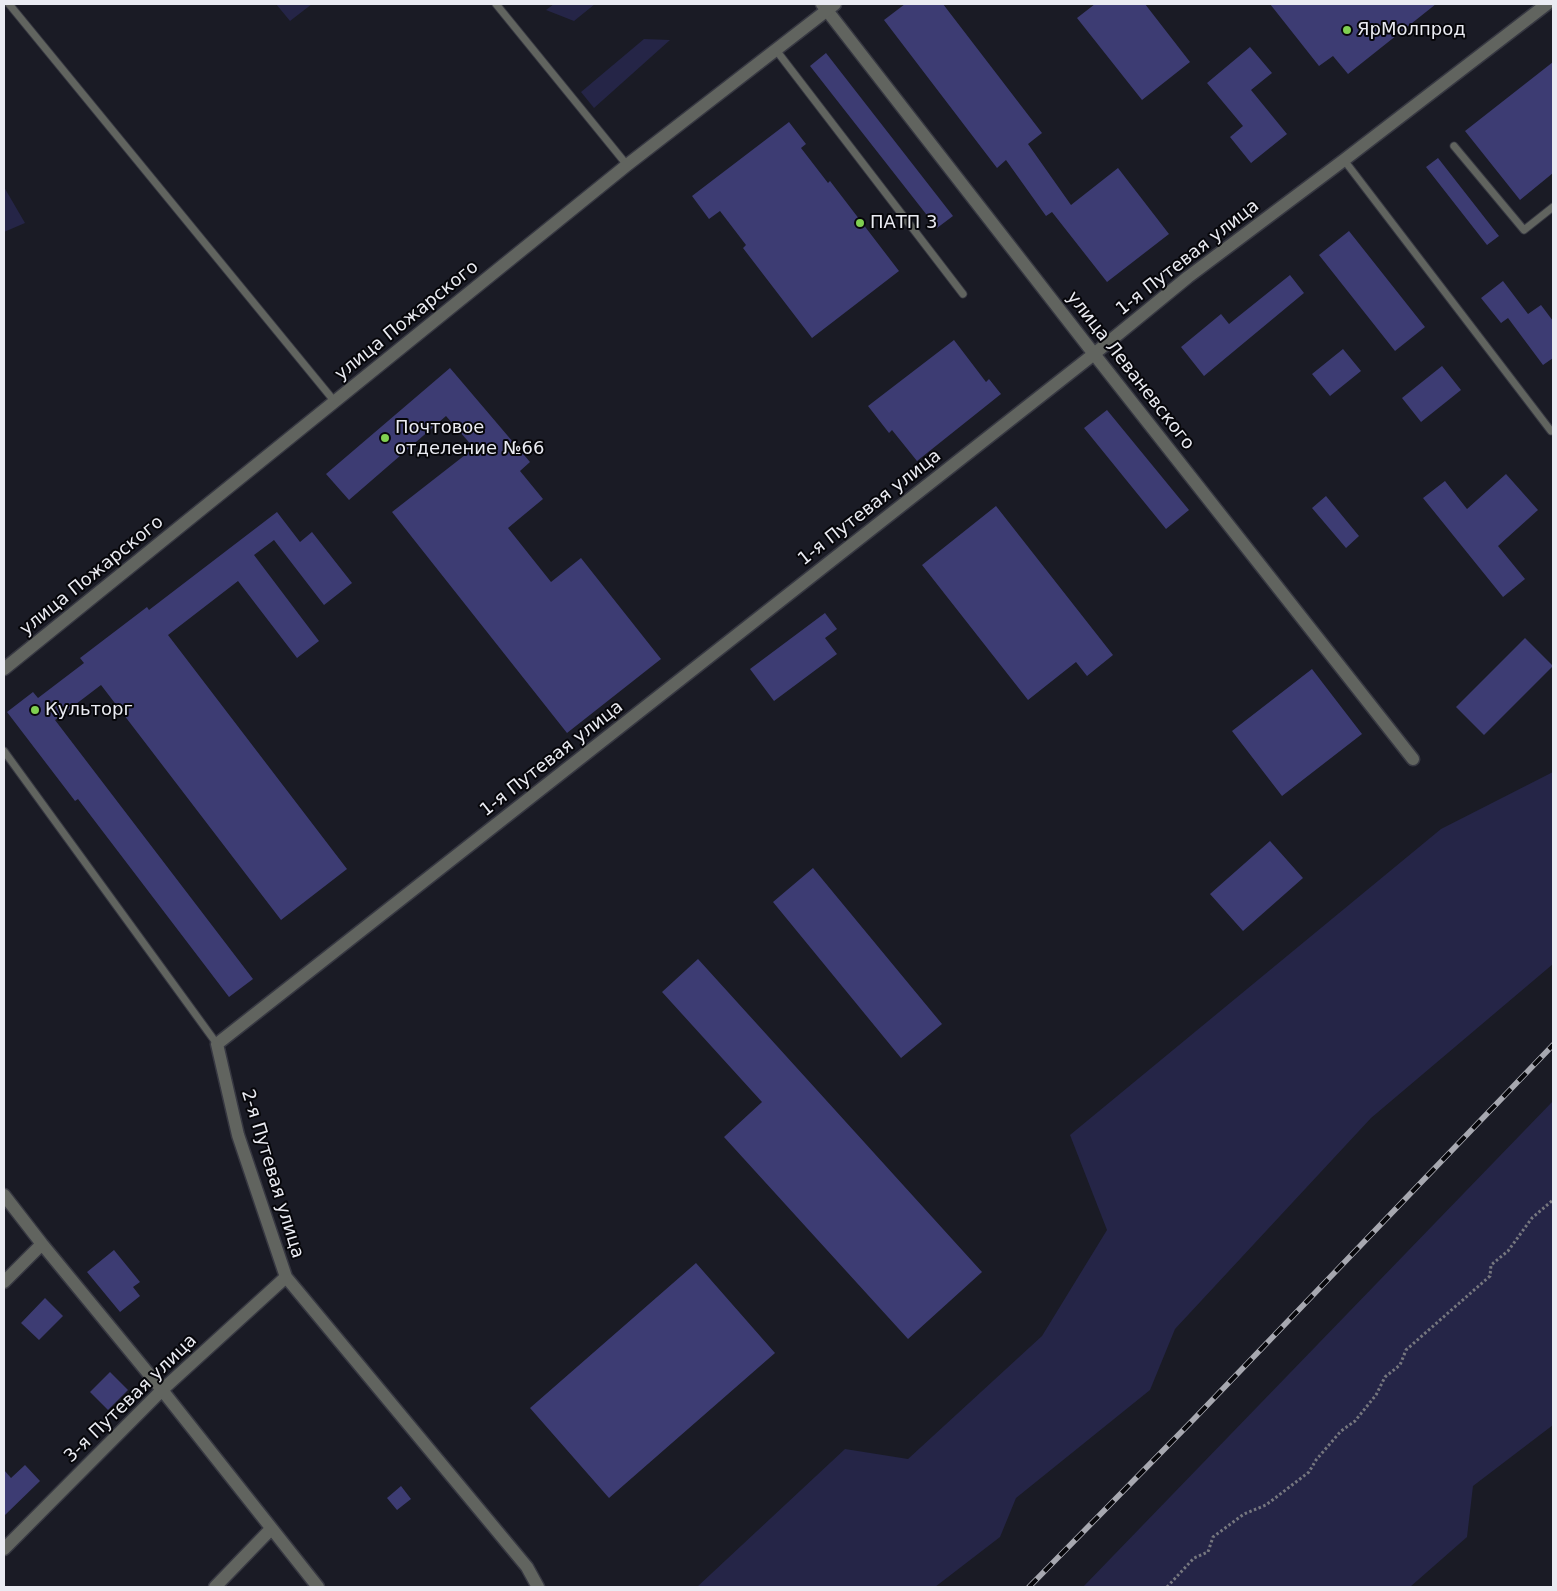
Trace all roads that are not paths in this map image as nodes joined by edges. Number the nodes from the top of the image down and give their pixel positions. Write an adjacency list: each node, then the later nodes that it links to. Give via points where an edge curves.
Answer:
1 (9, 4): 12 (lane)
2 (496, 4): 8 (lane)
3 (1547, 4): 7 (street, 1-я Путевая улица)
4 (828, 6): 5 (street, улица Пожарского); 11 (street, улица Леваневского)
5 (776, 50): 8 (street, улица Пожарского); 10 (lane)
6 (1454, 146): 9 (lane, via 1524,230)
7 (1344, 160): 11 (street, 1-я Путевая улица, via 1188,277); 13 (lane)
8 (627, 165): 12 (street, улица Пожарского)
9 (1553, 207)
10 (963, 294)
11 (1094, 354): 16 (street, улица Леваневского); 17 (street, 1-я Путевая улица)
12 (335, 402): 14 (street, улица Пожарского)
13 (1551, 431)
14 (4, 669)
15 (4, 751): 17 (lane, 2-я Путевая улица)
16 (1413, 759)
17 (217, 1044): 20 (street, 2-я Путевая улица, via 238,1135)
18 (4, 1195): 19 (street)
19 (42, 1244): 21 (street); 22 (street)
20 (286, 1277): 22 (street, 3-я Путевая улица); 27 (street, 2-я Путевая улица, via 527,1567)
21 (4, 1282)
22 (162, 1390): 23 (street); 24 (street, 3-я Путевая улица)
23 (271, 1529): 25 (street); 26 (street)
24 (4, 1549)
25 (215, 1587)
26 (318, 1587)
27 (538, 1587)

